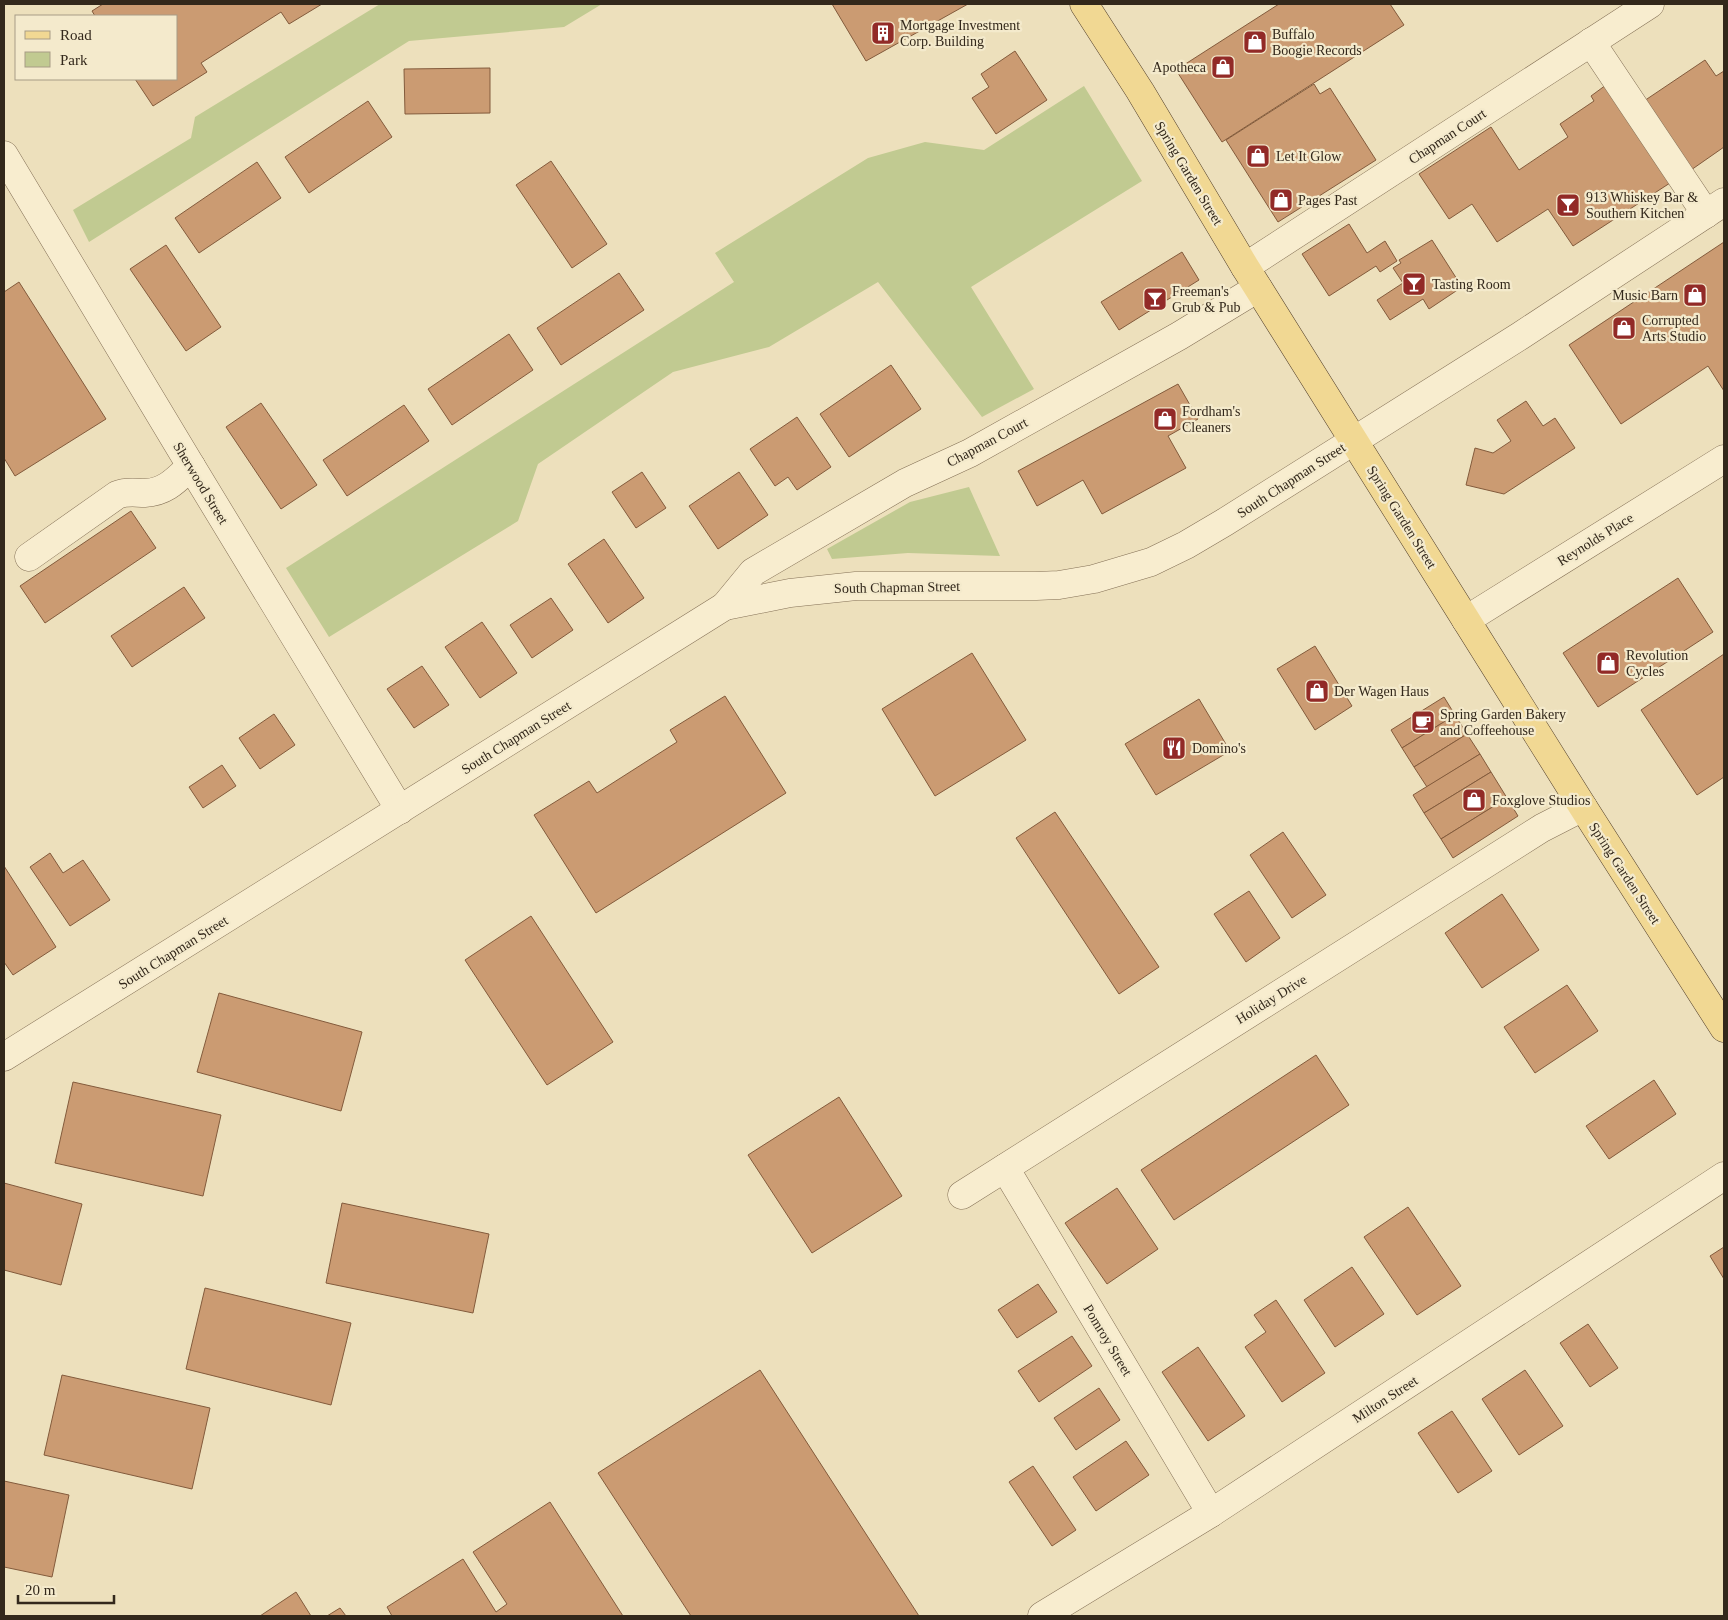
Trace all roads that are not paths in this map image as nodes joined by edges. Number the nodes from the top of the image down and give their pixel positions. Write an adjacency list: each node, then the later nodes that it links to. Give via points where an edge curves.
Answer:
1 (1084, 4): 6 (main road, Spring Garden Street, via 1140,91)
2 (1650, 4): 3 (street, Chapman Court)
3 (1591, 42): 5 (street); 6 (street, Chapman Court)
4 (4, 155): 9 (street, Sherwood Street)
5 (1715, 208): 7 (street, South Chapman Street)
6 (1251, 278): 7 (main road, Spring Garden Street); 11 (street, Chapman Court, via 1179,336 970,453 905,483 753,572)
7 (1354, 440): 11 (street, South Chapman Street, via 1186,545 1151,562 1094,579 1036,586 856,586 790,593); 12 (main road, Spring Garden Street)
8 (1724, 459): 12 (street, Reynolds Place)
9 (191, 466): 10 (street, via 169,487 147,493 117,495); 14 (street, Sherwood Street)
10 (29, 557)
11 (724, 606): 14 (street, South Chapman Street)
12 (1466, 620): 13 (main road, Spring Garden Street)
13 (1583, 807): 15 (main road, Spring Garden Street); 17 (street, Holiday Drive, via 1534,833)
14 (400, 810): 16 (street, South Chapman Street)
15 (1724, 1028)
16 (4, 1058)
17 (1005, 1168): 19 (street, Holiday Drive); 20 (street, Pomroy Street)
18 (1724, 1176): 20 (street, Milton Street)
19 (962, 1195)
20 (1210, 1513): 21 (street, Milton Street)
21 (1042, 1616)

